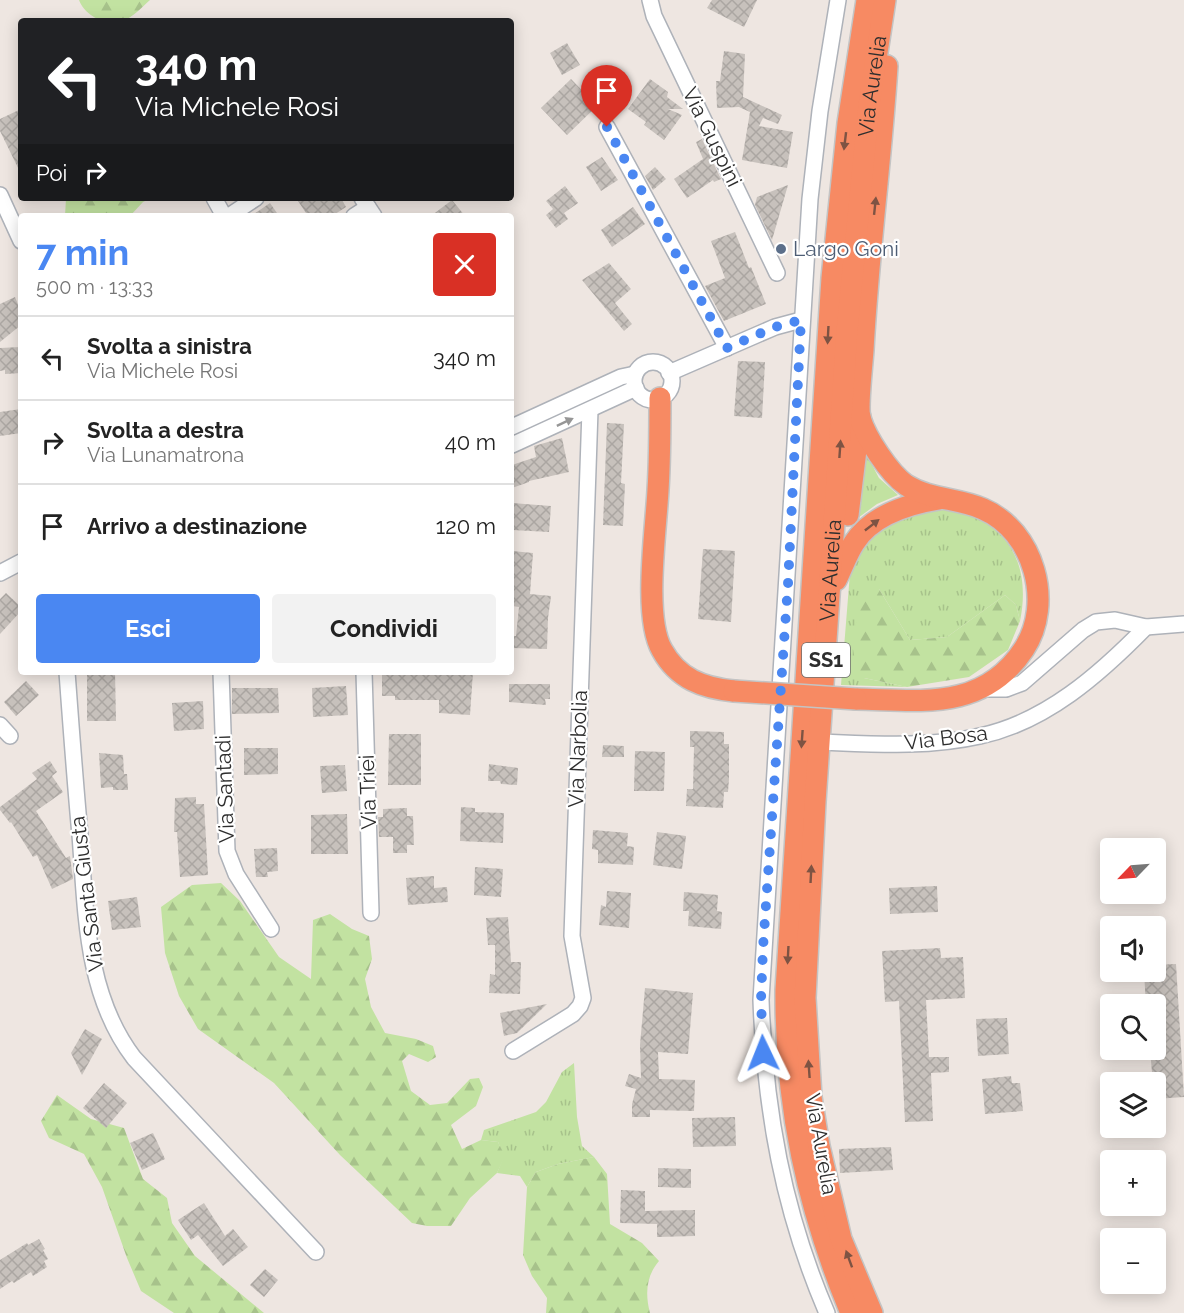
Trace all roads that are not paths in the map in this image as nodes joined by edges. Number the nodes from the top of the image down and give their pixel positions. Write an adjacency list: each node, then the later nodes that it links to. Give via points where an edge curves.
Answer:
1 (650, 0): 11 (street, Via Guspini)
2 (838, 0): 12 (street, via 817,109)
3 (867, 0): 37 (highway, Via Aurelia / SS1, one-way to 37, via 848,123 832,278 786,1001 789,1075 801,1159 825,1245)
4 (885, 0): 24 (highway, Via Aurelia / SS1, one-way to 4, via 862,165)
5 (892, 0): 18 (highway, one-way to 5, via 867,286)
6 (607, 127): 13 (street)
7 (0, 195): 10 (street)
8 (252, 201): 9 (street)
9 (234, 213)
10 (18, 234)
11 (777, 273)
12 (801, 320): 13 (street); 36 (street, via 761,1000 767,1095 781,1175 796,1235)
13 (727, 348): 14 (street)
14 (669, 373): 15 (street, via 661,364 649,362 638,369); 16 (street, via 671,385)
15 (635, 381): 16 (street, via 643,397); 17 (street); 19 (street, via 621,377)
16 (660, 398): 30 (highway, bridge, via 654,630 662,650 683,675 701,685 734,691 856,699 946,700)
17 (590, 410): 20 (street, one-way to 17); 34 (street, Via Narbolia, via 572,936 583,998 573,1014)
18 (860, 417): 21 (highway, via 890,471 914,489); 24 (highway, via 848,515)
19 (514, 423)
20 (514, 444)
21 (940, 499): 24 (highway, one-way to 21, via 853,544 869,526 910,505); 30 (highway, via 983,509 1003,521 1026,549 1035,576 1036,615 1029,640 1014,662)
22 (18, 564): 23 (street)
23 (0, 573)
24 (831, 592): 31 (highway, Via Aurelia / SS1)
25 (1184, 624): 26 (street, Via Bosa)
26 (1146, 627): 30 (street, Via Bosa, via 1115,620 1096,621 1022,683 1006,689); 31 (street, Via Bosa, via 1071,693 999,731 932,742)
27 (67, 675): 35 (street, Via Santa Giusta, via 88,931 96,978 111,1020 134,1058)
28 (221, 675): 33 (street, Via Santadi, via 227,851 236,874)
29 (364, 675): 32 (street, Via Triei)
30 (978, 689)
31 (820, 742): 38 (highway, Via Aurelia / SS1, one-way to 31, via 837,1224 819,1146 810,1080 805,998)
32 (371, 913)
33 (271, 930)
34 (513, 1051)
35 (316, 1252)
36 (827, 1313)
37 (851, 1313)
38 (872, 1313)

